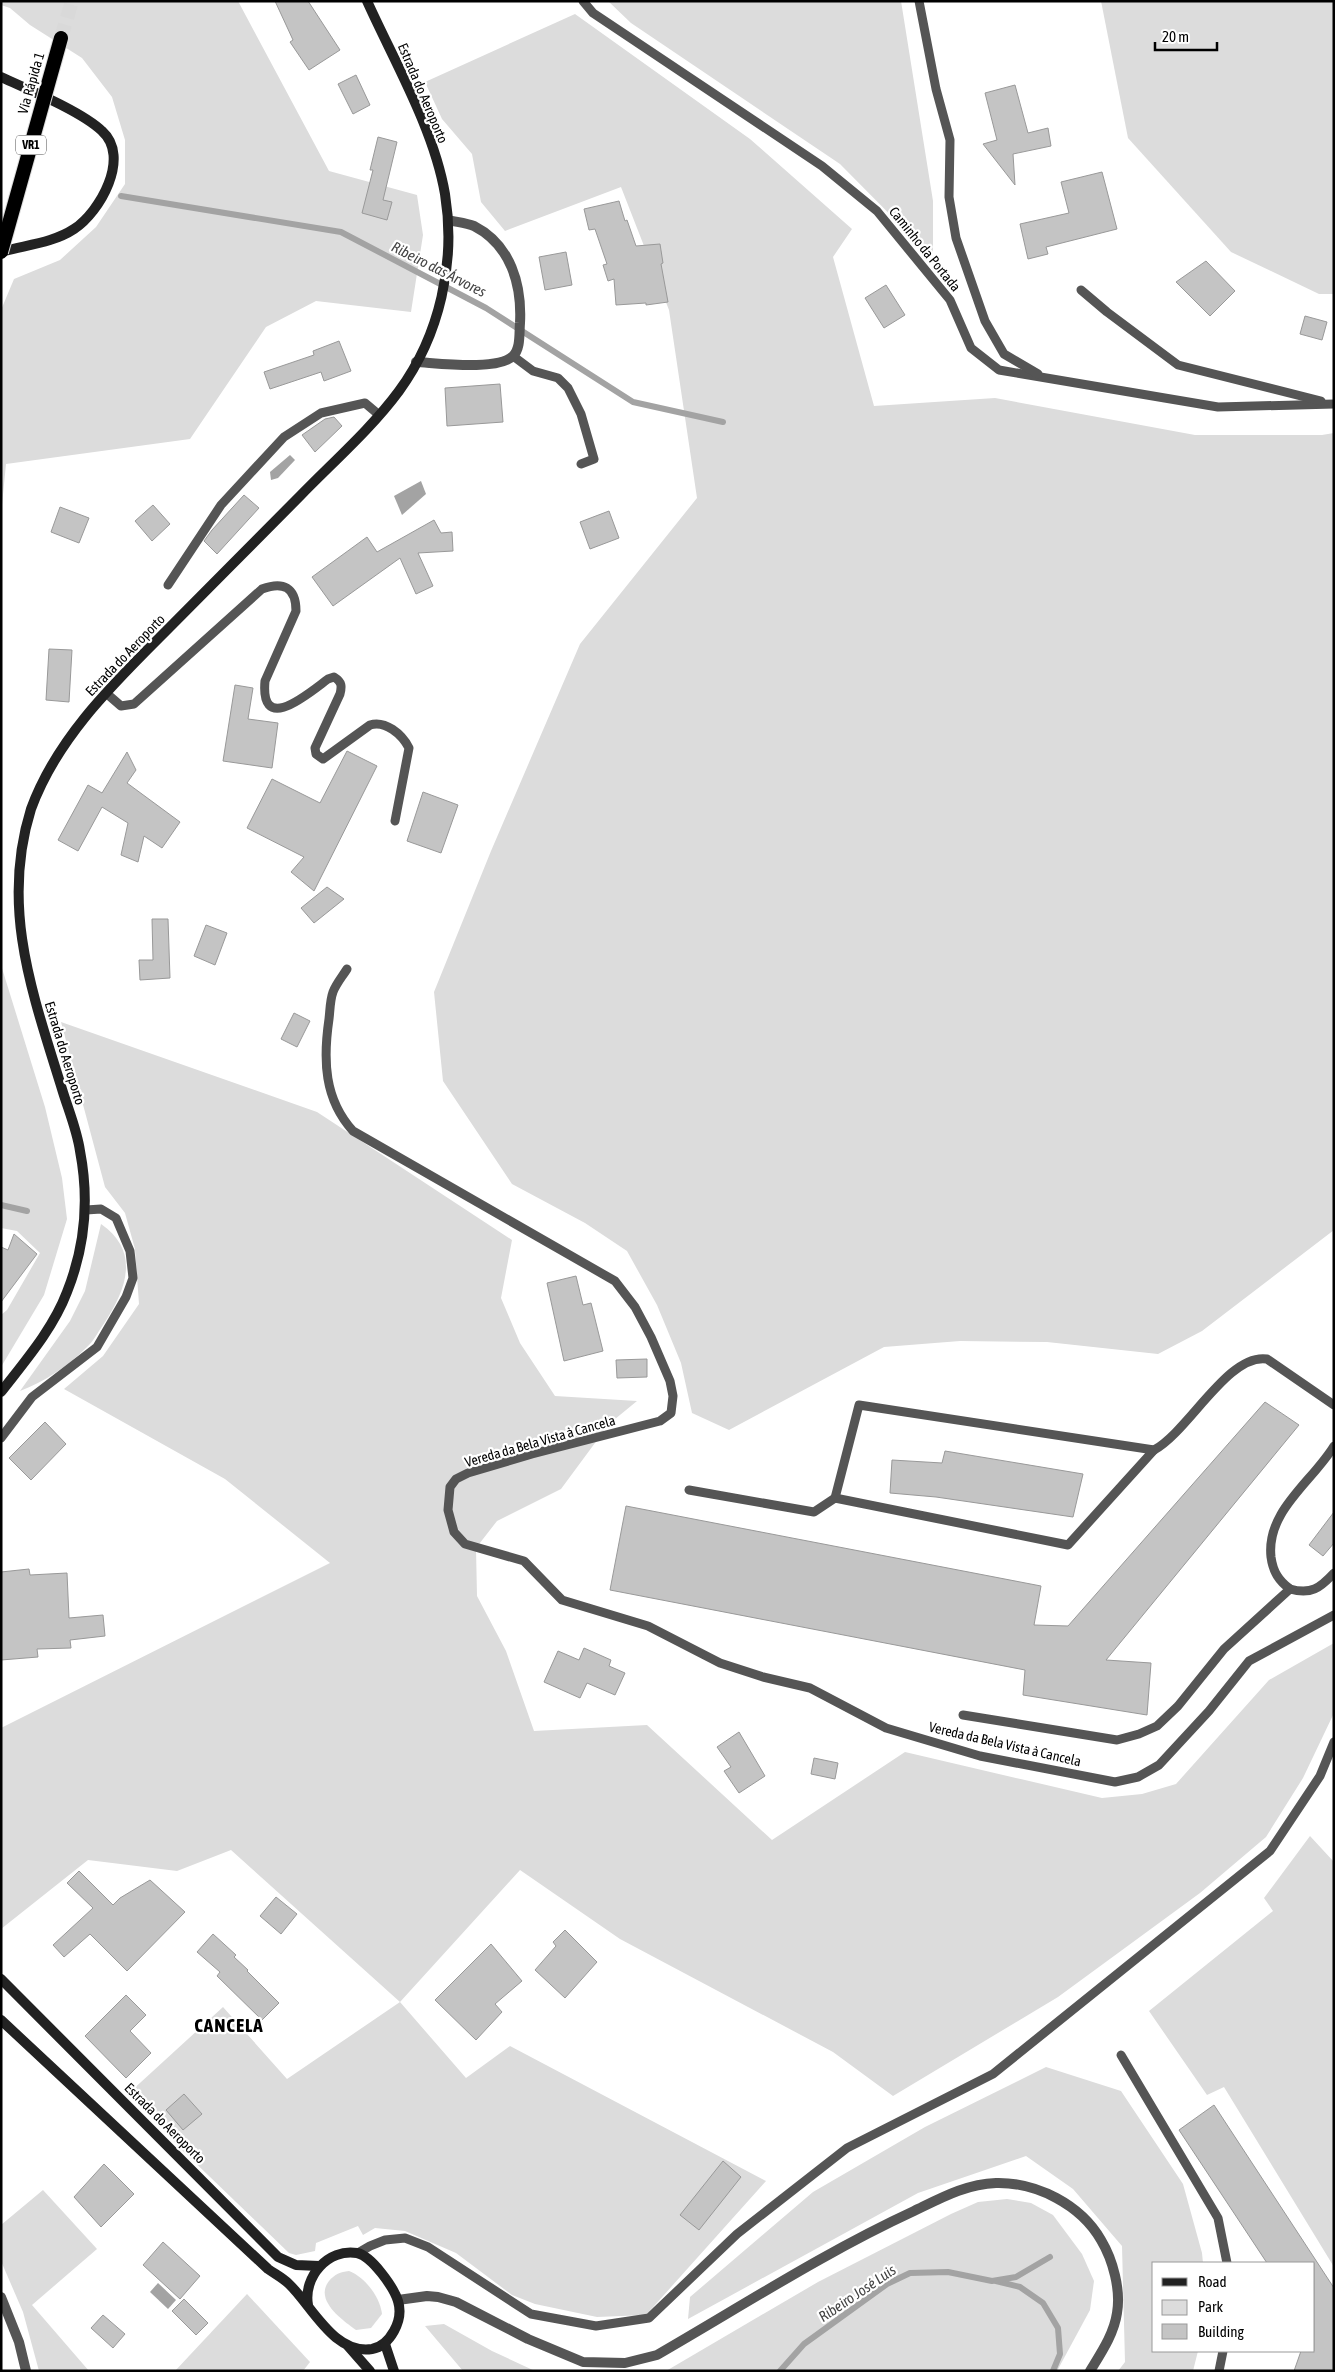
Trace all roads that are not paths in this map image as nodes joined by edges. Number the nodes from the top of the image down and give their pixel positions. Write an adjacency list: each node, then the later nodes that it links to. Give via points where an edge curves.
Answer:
1 (367, 1): 6 (main road, Estrada do Aeroporto, via 429,136)
2 (583, 1): 11 (lane, Caminho da Portada, via 593,13 822,166 876,211 950,300 971,348 999,370)
3 (919, 1): 11 (lane, via 936,89 950,140 949,197 956,238 985,321 1004,354)
4 (61, 38): 7 (highway, Via Rápida 1 / VR1, bridge)
5 (1, 77): 7 (main road, via 67,109 103,131 112,144 115,166 110,182 92,210 73,230)
6 (448, 220): 9 (street, via 480,230 506,255 515,273 520,316 518,348); 10 (main road, Estrada do Aeroporto, via 443,295)
7 (1, 252)
8 (1081, 290): 12 (lane, via 1178,365)
9 (512, 356): 10 (street, via 492,364); 14 (lane, via 532,371 558,378 568,388 582,414 594,459)
10 (416, 362): 13 (main road, Estrada do Aeroporto, via 400,390)
11 (1043, 377): 12 (lane, Caminho da Portada, via 1218,407)
12 (1334, 404)
13 (378, 414): 15 (lane, via 365,403 355,404 321,413 284,437 221,505); 16 (main road, Estrada do Aeroporto)
14 (581, 464)
15 (168, 585)
16 (106, 693): 17 (lane, via 121,706 134,704 262,589 283,585 291,591 296,611 265,681 267,702 283,709 328,679 340,680 340,694 315,748 316,754 323,758 370,725 378,722 387,725 409,748); 19 (main road, Estrada do Aeroporto, via 71,732 46,774 23,834 16,882 20,955 80,1149)
17 (395, 821)
18 (347, 969): 29 (lane, Vereda da Bela Vista à Cancela, via 332,993 325,1073 342,1119 353,1131 615,1281 635,1307 670,1381 673,1396 671,1413 660,1421 532,1454 456,1479 450,1487 448,1510 454,1532 465,1544 524,1561 562,1600 648,1626 720,1663 810,1688 886,1728 980,1756 1115,1782 1138,1777 1159,1765 1249,1661)
19 (86, 1210): 20 (main road, Estrada do Aeroporto, via 81,1245 67,1294 38,1345); 22 (lane, via 100,1209 116,1218 130,1251 133,1278 97,1347 32,1397)
20 (1, 1392)
21 (1334, 1405): 24 (lane, via 1276,1364 1258,1358 1233,1371 1179,1431)
22 (1, 1438)
23 (1334, 1446): 28 (lane, via 1280,1515 1270,1544 1275,1573)
24 (1154, 1450): 26 (lane, via 1068,1545); 26 (lane, via 859,1405)
25 (689, 1490): 26 (lane, via 814,1512)
26 (835, 1498)
27 (1334, 1573): 28 (lane, via 1321,1586 1303,1593)
28 (1290, 1589): 30 (lane, via 1224,1649 1178,1706 1157,1726 1139,1734 1118,1740)
29 (1334, 1615)
30 (963, 1715)
31 (1334, 1742): 35 (lane, via 1320,1776 1270,1852 993,2074 847,2148 737,2234 649,2318 596,2326 531,2314 428,2247 405,2238 385,2240)
32 (1, 1979): 37 (main road, Estrada do Aeroporto, via 278,2257 296,2266)
33 (1, 2020): 40 (main road, via 268,2269 288,2283)
34 (1121, 2055): 36 (lane, via 1218,2218)
35 (358, 2253): 37 (main road, via 345,2253); 39 (main road, via 381,2273)
36 (1227, 2262)
37 (319, 2266): 40 (main road, via 307,2291)
38 (1, 2298): 44 (street, via 19,2342)
39 (398, 2300): 41 (main road, via 398,2322); 47 (street, via 438,2296 583,2362 625,2363 656,2355 873,2230 946,2196 964,2188 1012,2184 1028,2186 1064,2202 1094,2228 1110,2254 1118,2312 1108,2342)
40 (308, 2305): 42 (main road, via 332,2334)
41 (385, 2344): 42 (main road, via 364,2350); 46 (main road)
42 (348, 2345): 45 (main road)
43 (1223, 2352): 48 (lane)
44 (26, 2371)
45 (370, 2371)
46 (394, 2371)
47 (1090, 2371)
48 (1219, 2371)

